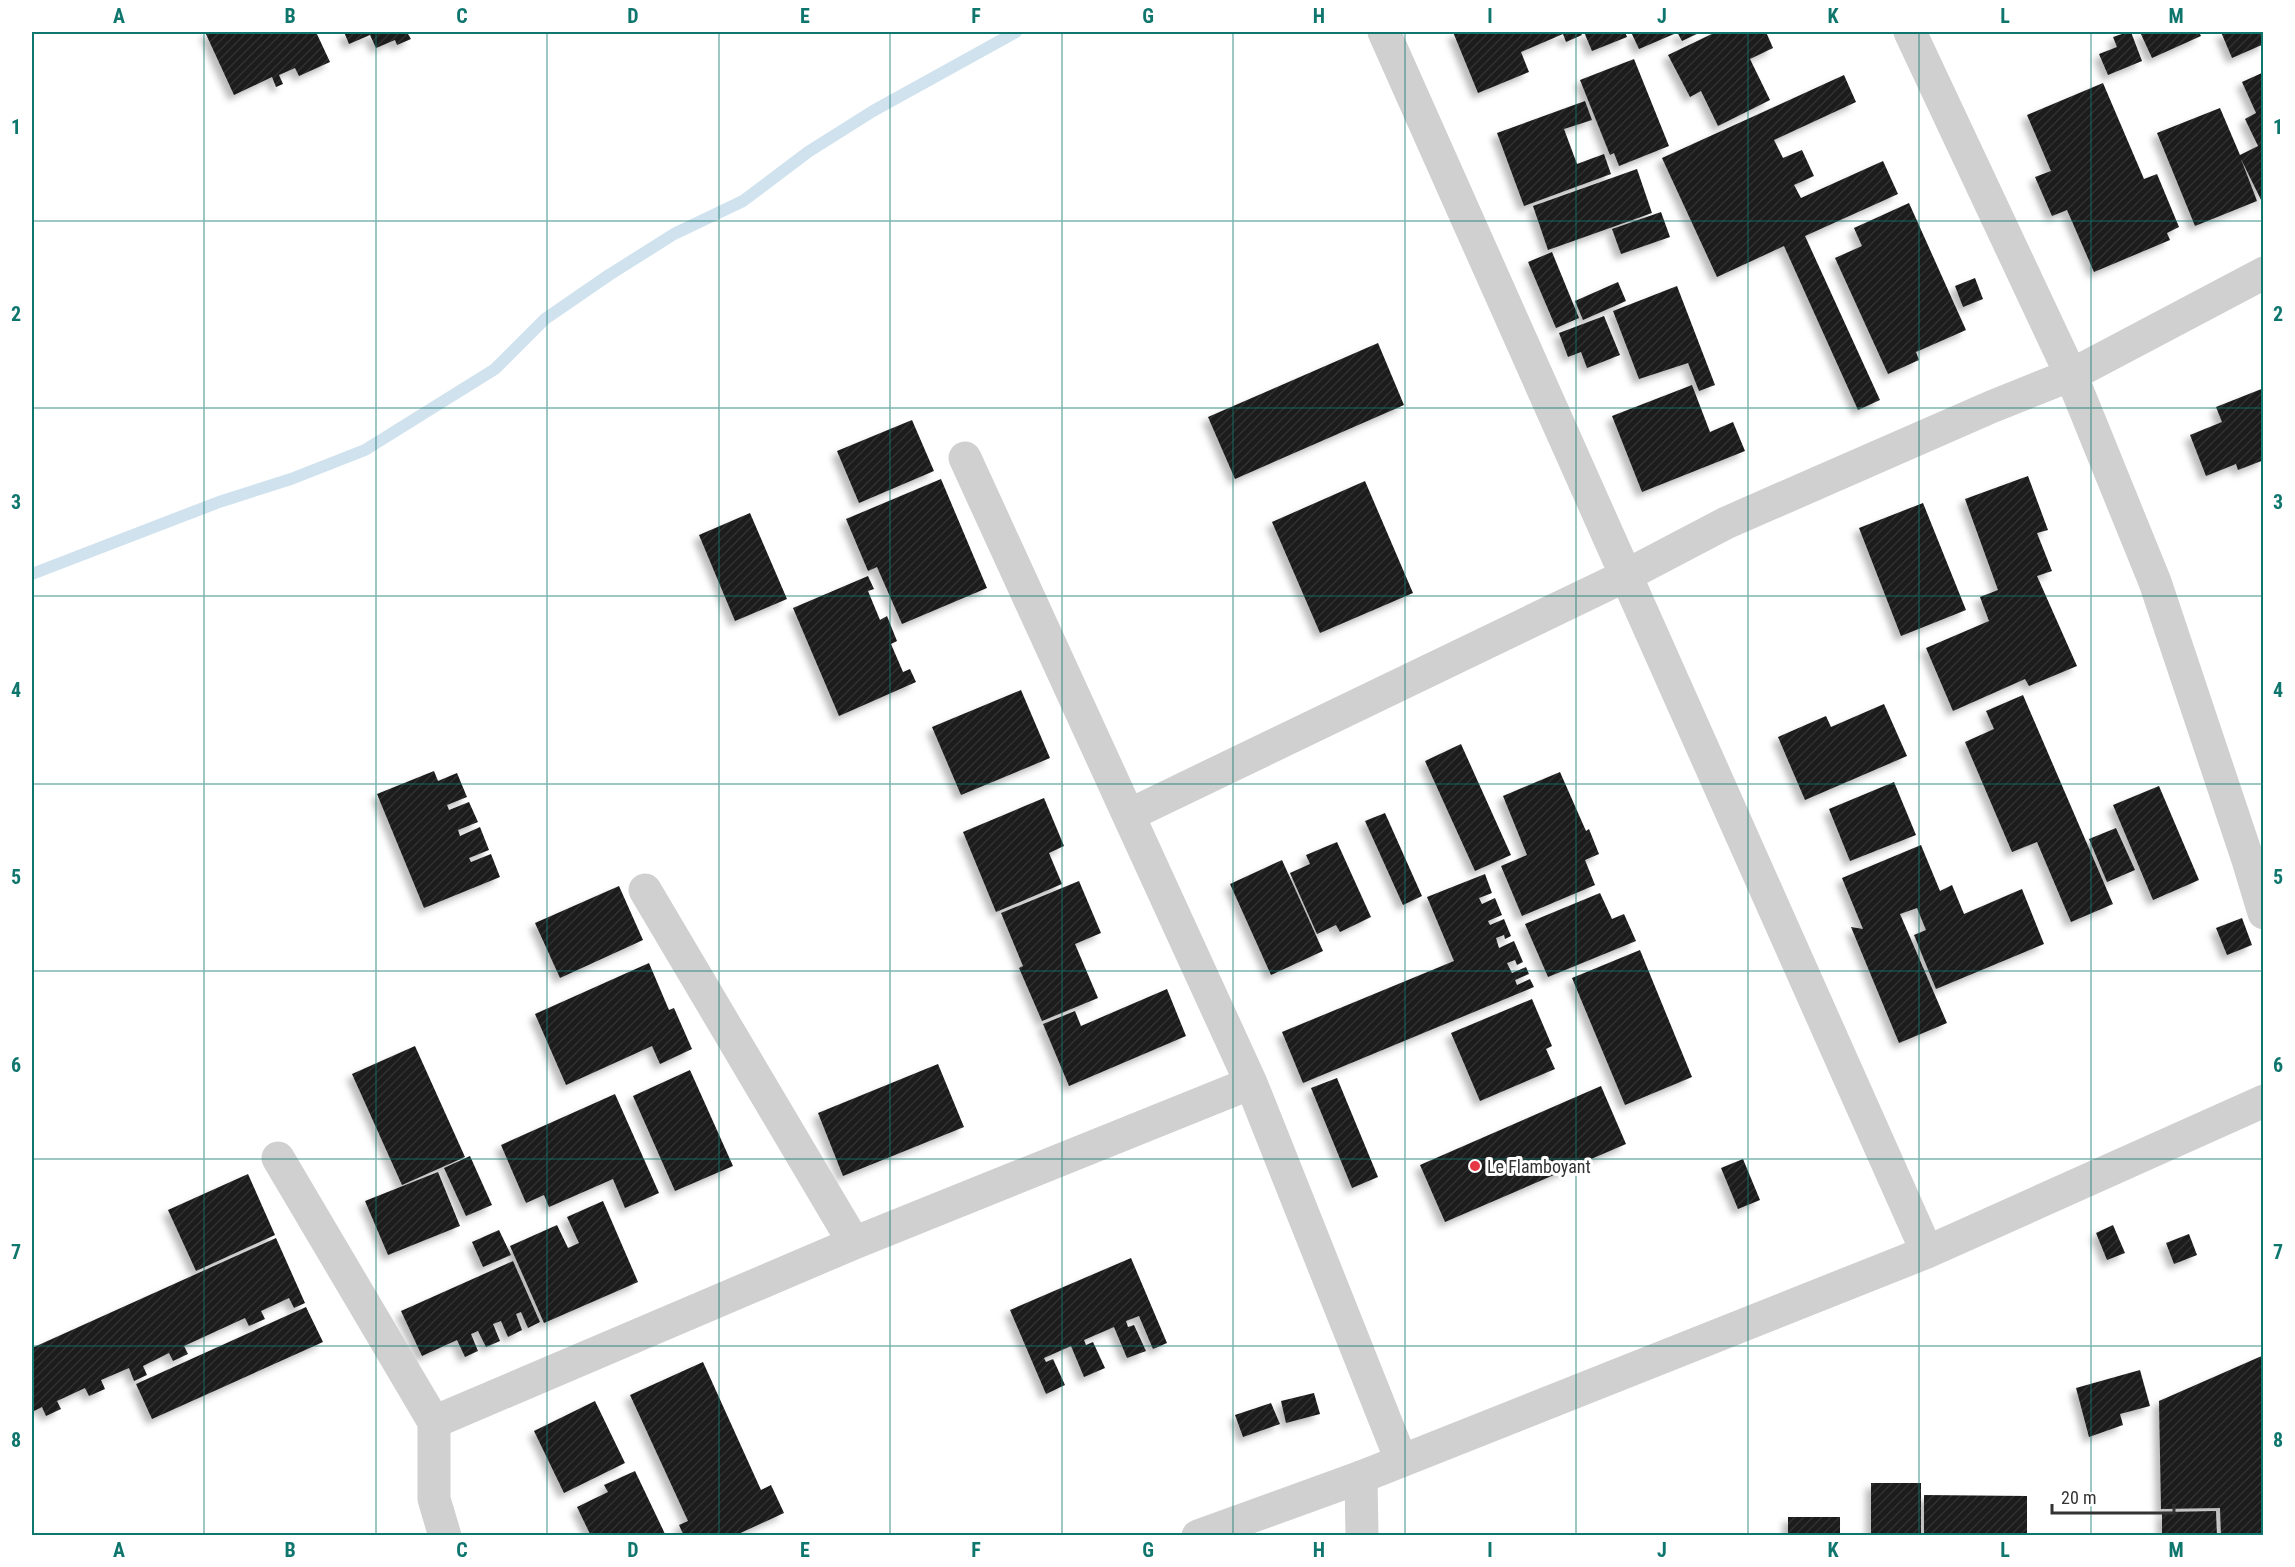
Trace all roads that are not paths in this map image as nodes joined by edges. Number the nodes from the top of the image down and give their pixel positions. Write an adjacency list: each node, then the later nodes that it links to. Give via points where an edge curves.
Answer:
1 (1384, 32): 6 (street)
2 (1910, 32): 4 (street)
3 (2264, 273): 4 (street)
4 (2071, 375): 6 (street, via 1726,523); 9 (street, via 2155,582)
5 (965, 458): 7 (street)
6 (1625, 576): 7 (street); 14 (street)
7 (1129, 814): 10 (street)
8 (645, 890): 13 (street)
9 (2264, 912)
10 (1251, 1083): 13 (street); 16 (street)
11 (2264, 1101): 14 (street)
12 (278, 1158): 15 (street)
13 (854, 1243): 15 (street)
14 (1927, 1252): 16 (street)
15 (435, 1422): 18 (street, via 434,1499)
16 (1401, 1460): 17 (street)
17 (1361, 1477): 19 (street); 20 (street)
18 (445, 1536)
19 (1198, 1536)
20 (1362, 1536)

